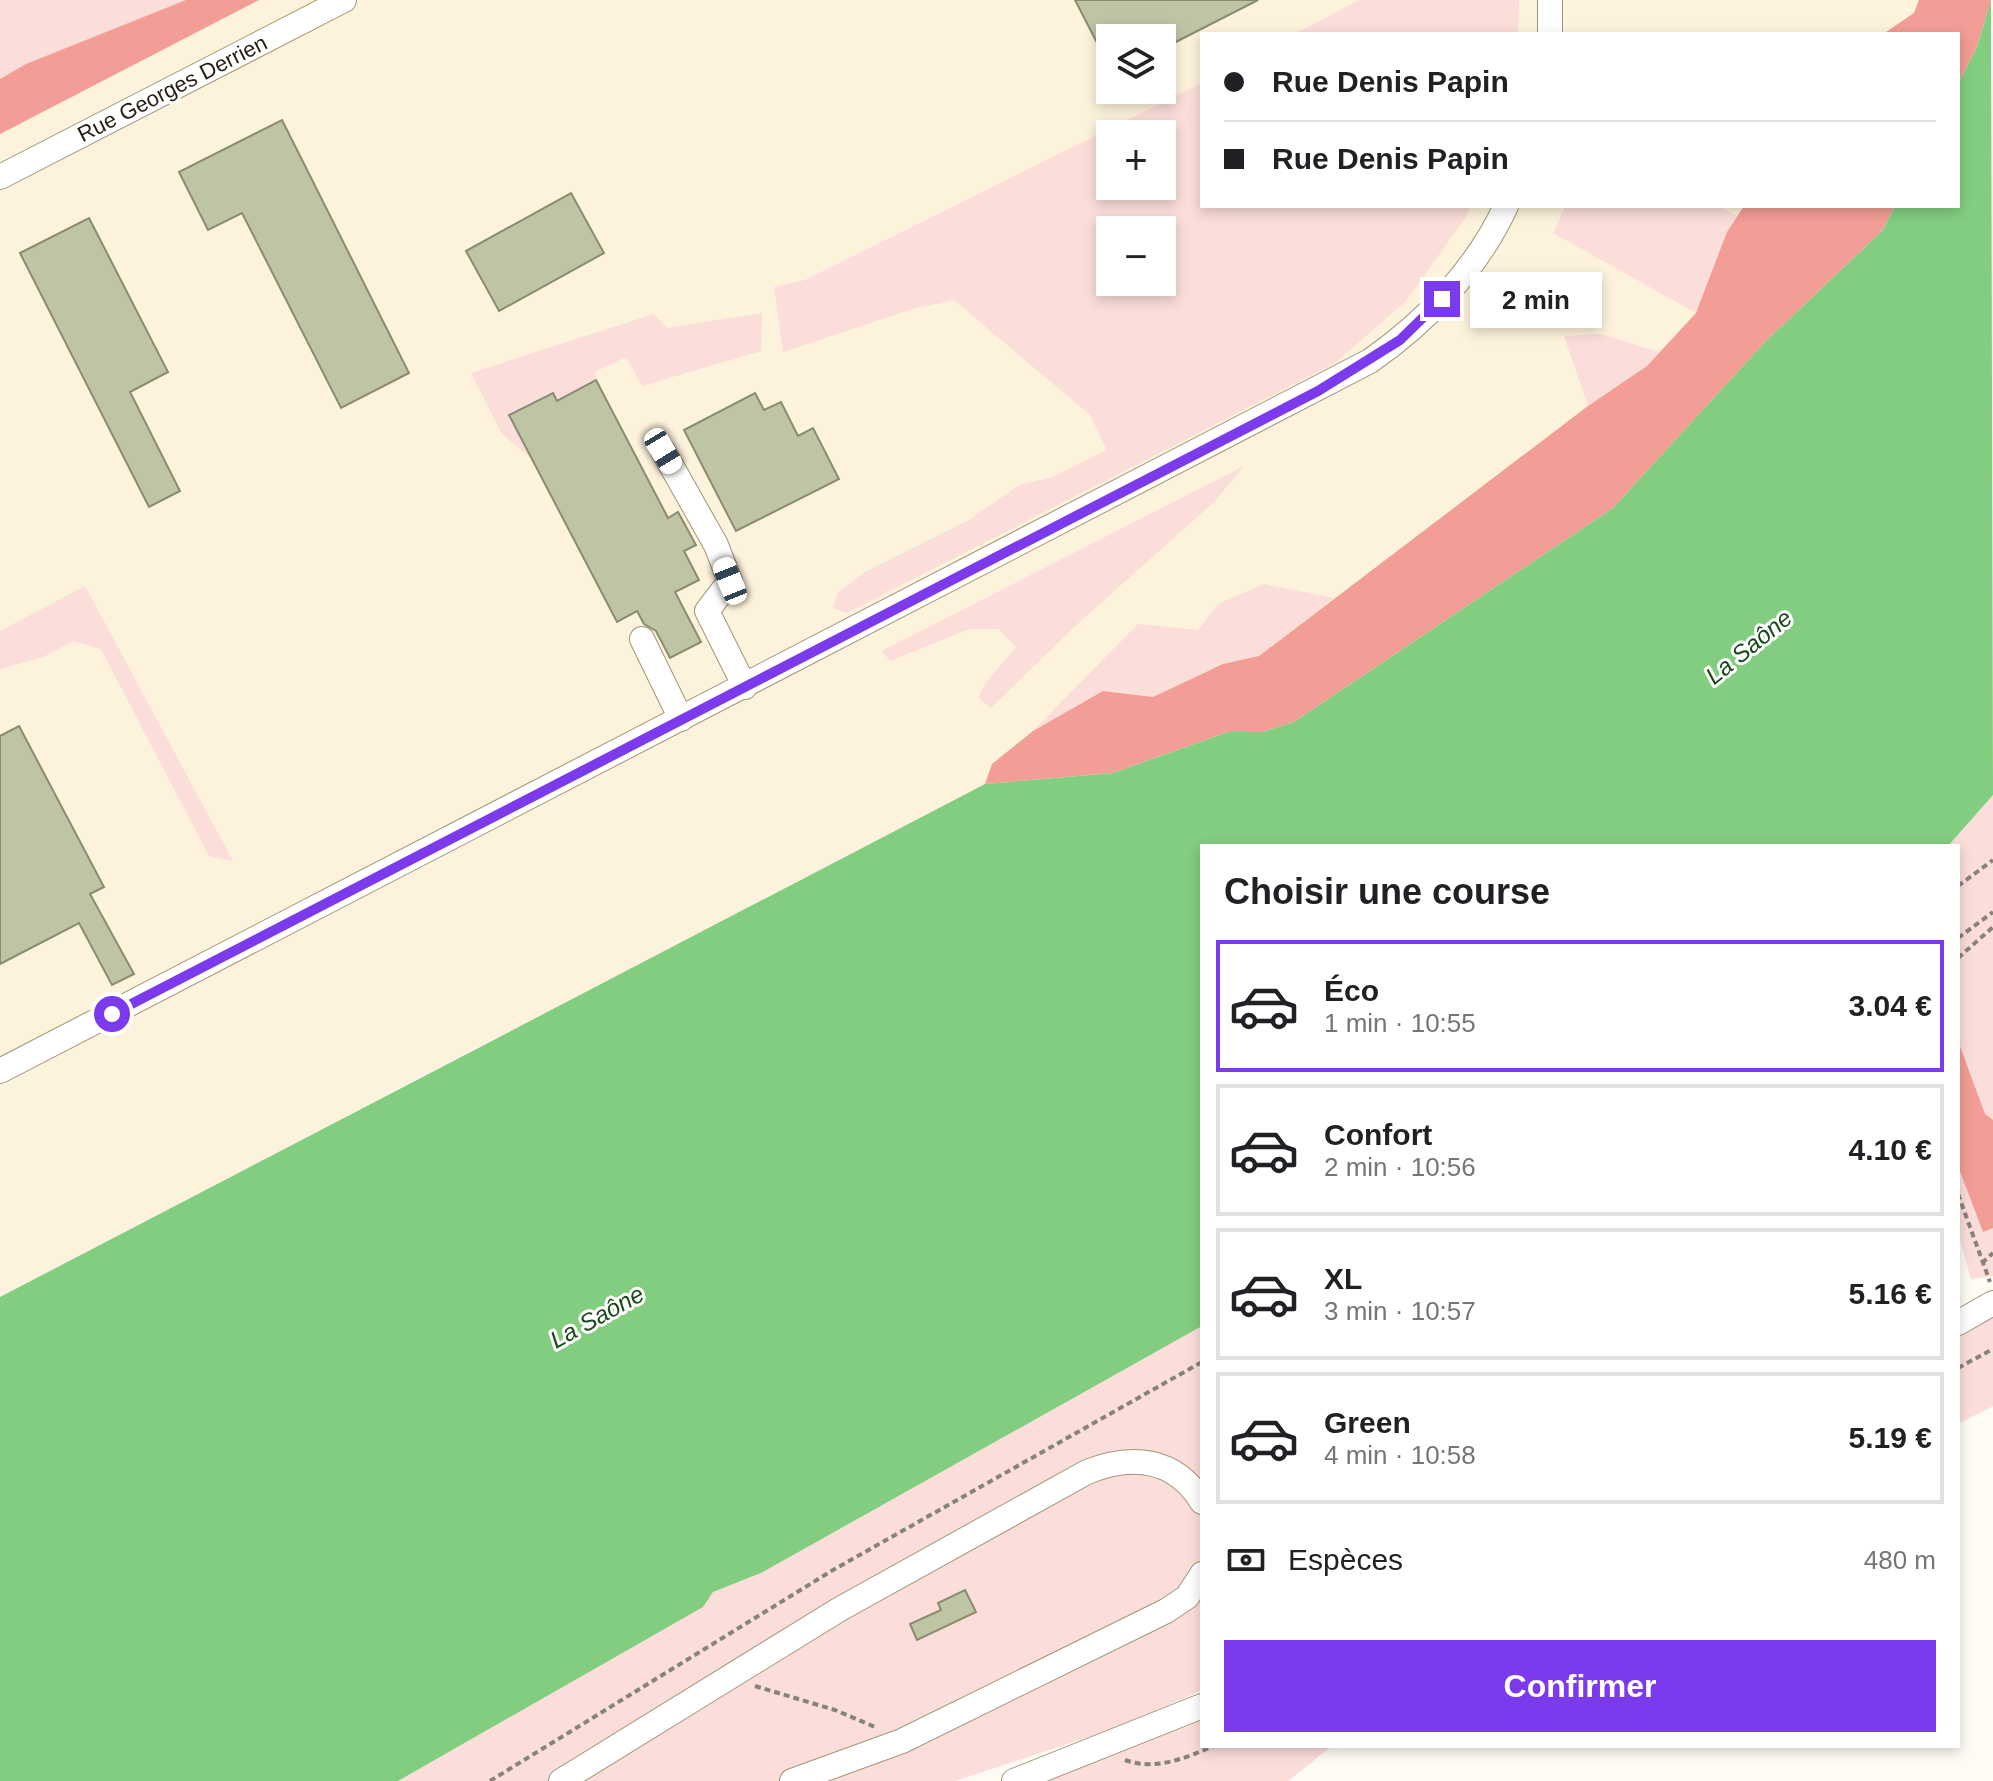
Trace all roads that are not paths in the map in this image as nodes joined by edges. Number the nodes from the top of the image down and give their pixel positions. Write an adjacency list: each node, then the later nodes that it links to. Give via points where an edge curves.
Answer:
1 (344, 0): 2 (street, Rue Georges Derrien)
2 (0, 177)
3 (1505, 208): 6 (street, via 1455,284 1428,314 1370,361)
4 (663, 451): 6 (street, via 716,545 730,581 707,611)
5 (642, 639): 7 (street)
6 (745, 687): 7 (street)
7 (681, 719): 8 (street)
8 (0, 1071)
9 (1993, 1303): 10 (street)
10 (1960, 1322)
11 (1200, 1500): 14 (street, via 1181,1477 1157,1465 1125,1460 1106,1464 840,1609)
12 (1200, 1577): 15 (street, via 1187,1597 1166,1611 902,1741)
13 (1200, 1707): 16 (street)
14 (561, 1781)
15 (792, 1781)
16 (1014, 1781)

